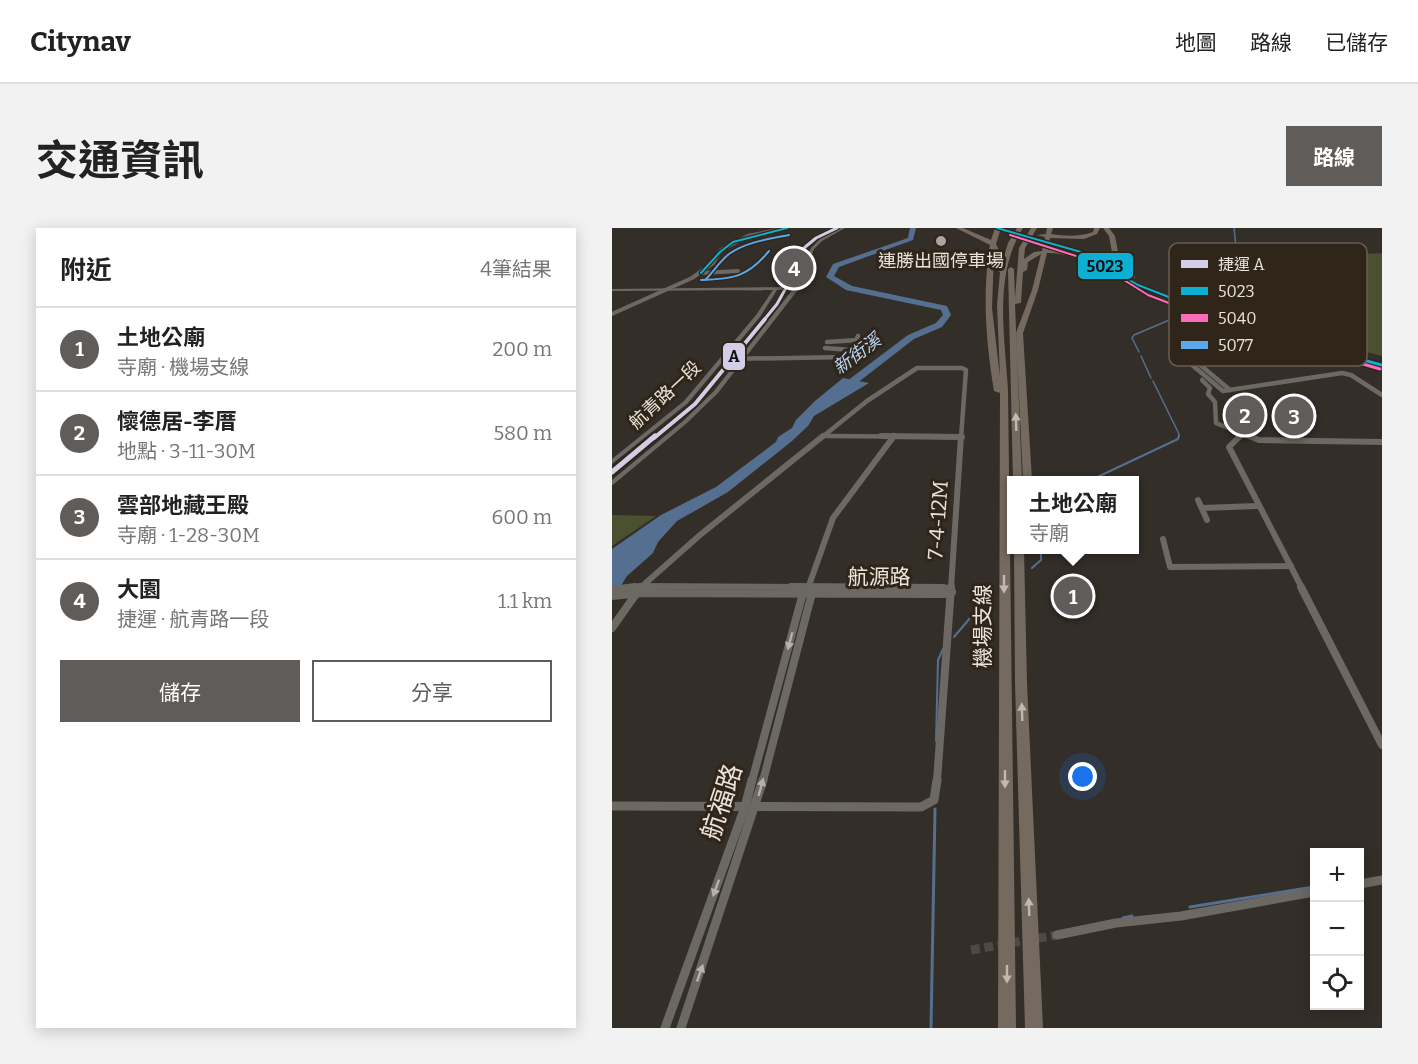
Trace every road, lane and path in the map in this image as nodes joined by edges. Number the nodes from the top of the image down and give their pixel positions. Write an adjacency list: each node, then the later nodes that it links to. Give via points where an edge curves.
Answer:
1 (788, 228): 15 (street, via 748,236 721,250 713,264)
2 (843, 228): 20 (street, 航青路一段, via 812,249)
3 (958, 228): 13 (highway, via 995,246)
4 (1013, 228): 11 (main road); 13 (highway)
5 (1020, 228): 43 (highway, 機場支線, via 1011,241 1001,291)
6 (1028, 228): 50 (highway, one-way to 6, via 1011,265)
7 (1050, 228): 26 (highway)
8 (1097, 228): 11 (highway, via 1084,237)
9 (1000, 229): 11 (main road); 41 (highway, via 990,251 988,273)
10 (1103, 232): 12 (highway); 16 (highway, via 1112,236 1116,256)
11 (1035, 233): 12 (main road); 17 (highway, via 1022,248)
12 (1075, 248): 16 (main road, via 1112,262); 18 (main road)
13 (999, 264): 41 (highway)
14 (738, 271): 15 (street)
15 (701, 273): 21 (street)
16 (1133, 277): 23 (main road)
17 (1020, 282): 18 (highway, via 1028,257 1056,252 1080,257); 26 (highway)
18 (1138, 285): 24 (main road)
19 (776, 289): 20 (street); 21 (street); 27 (street, 航青路一段)
20 (796, 289): 28 (street, 航青路一段)
21 (663, 290): 22 (street); 25 (street)
22 (612, 291)
23 (1169, 295)
24 (1169, 297)
25 (612, 314)
26 (1020, 333): 51 (highway)
27 (742, 336): 28 (street); 32 (street, 航青路一段)
28 (759, 337): 33 (street, 航青路一段)
29 (828, 342): 31 (street, via 858,338)
30 (825, 348): 31 (street)
31 (851, 350): 33 (street, via 848,357)
32 (724, 359): 33 (street); 49 (street, 航青路一段, via 677,410)
33 (742, 359): 52 (street, 航青路一段, via 705,405)
34 (1367, 359): 36 (main road)
35 (1367, 359): 36 (main road)
36 (1382, 363)
37 (1193, 366): 40 (street, via 1223,391)
38 (1201, 366): 40 (street)
39 (1202, 380): 44 (street, via 1215,402 1216,423)
40 (1230, 390): 42 (street, via 1342,373)
41 (998, 391): 43 (highway, via 998,406)
42 (1382, 395)
43 (1004, 420): 78 (highway, 機場支線, one-way to 78)
44 (1243, 434): 48 (street, via 1259,440); 54 (street, via 1229,447)
45 (824, 436): 46 (street); 47 (street, 7-4-12M, via 917,368 963,368 966,370); 60 (street, 7-4-12M)
46 (894, 436): 47 (street); 63 (street, 航福路, via 833,518)
47 (962, 437): 64 (street, 7-4-12M)
48 (1382, 442)
49 (612, 462)
50 (1017, 476)
51 (1028, 476)
52 (612, 483)
53 (1198, 500): 55 (street)
54 (1257, 506): 55 (street); 59 (street)
55 (1202, 508): 56 (street)
56 (1207, 520)
57 (1163, 539): 59 (street, via 1170,567)
58 (1019, 554): 79 (highway, 機場支線, one-way to 58)
59 (1291, 566): 68 (street)
60 (642, 586): 62 (street, 航源路); 63 (street, 航源路); 65 (street, 7-4-12M)
61 (612, 590): 62 (street)
62 (627, 591): 65 (street, 航源路); 66 (street)
63 (808, 591): 64 (street, 航源路); 65 (street, 航源路); 70 (street, 航福路, one-way to 70); 71 (street, 航福路, one-way to 63)
64 (952, 592): 71 (street, 7-4-12M, via 934,800 921,807)
65 (638, 594): 67 (street, 7-4-12M)
66 (612, 596)
67 (612, 628)
68 (1382, 745)
69 (612, 806): 70 (street, 7-4-12M)
70 (745, 807): 71 (street, 7-4-12M); 76 (street, 航福路, one-way to 76)
71 (756, 807): 77 (street, 航福路, one-way to 71)
72 (1382, 880): 73 (street)
73 (1364, 883)
74 (1310, 893): 75 (street)
75 (1057, 935)
76 (665, 1028)
77 (681, 1028)
78 (1007, 1028)
79 (1034, 1028)

